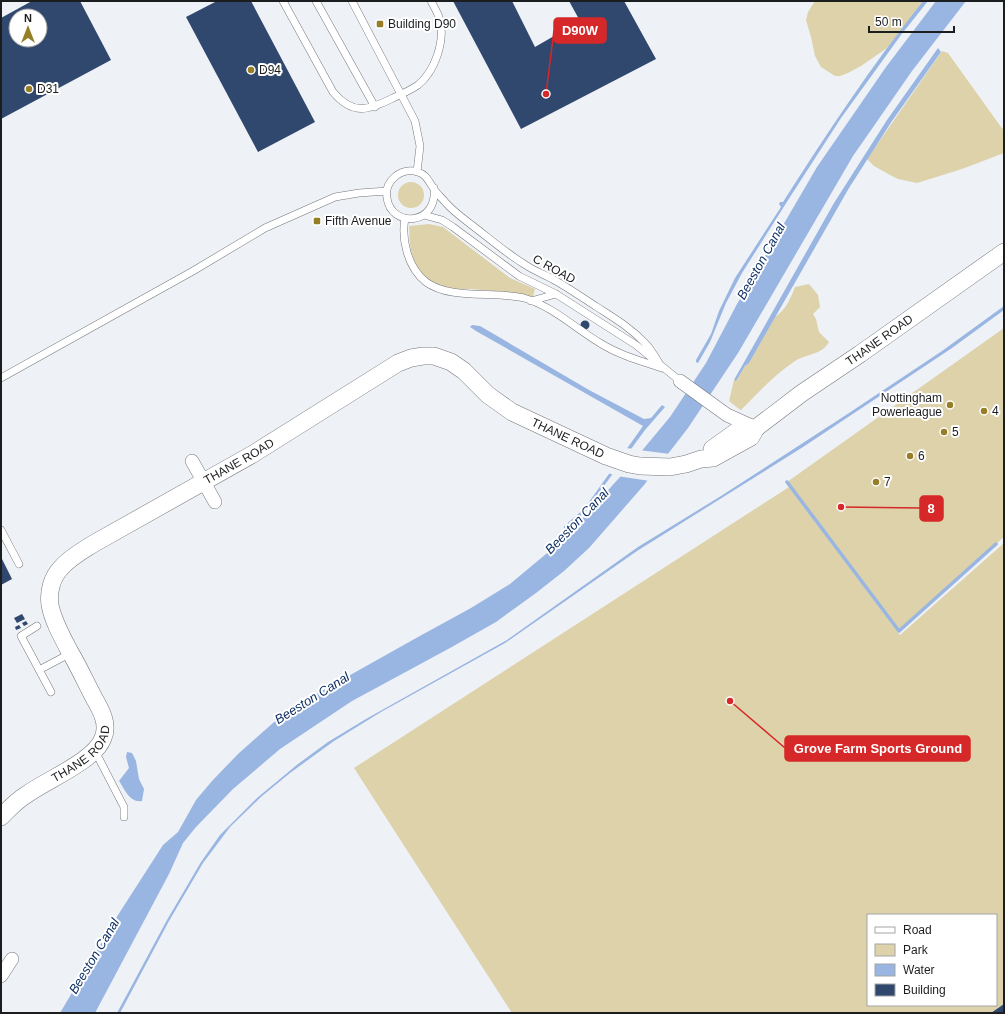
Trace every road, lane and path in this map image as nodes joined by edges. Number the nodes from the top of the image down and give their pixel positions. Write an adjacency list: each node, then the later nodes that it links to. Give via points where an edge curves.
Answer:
1 (283, 1): 6 (lane, via 339,98 353,107)
2 (316, 1): 6 (lane)
3 (352, 1): 5 (lane)
4 (431, 1): 5 (lane, via 439,17 441,31 435,61 419,84)
5 (401, 94): 6 (lane); 7 (lane, via 417,128 420,146)
6 (375, 107)
7 (417, 172): 8 (lane, C ROAD, via 428,178); 9 (lane, via 409,171 394,177)
8 (434, 188): 10 (lane, via 433,204); 15 (lane, C ROAD, via 460,217 524,265 556,281 625,325 647,344)
9 (387, 191): 11 (lane, via 389,205 393,211); 16 (lane, via 335,197 265,228 194,271)
10 (424, 215): 11 (lane, C ROAD, via 418,218); 13 (lane, C ROAD, via 442,220 519,276)
11 (405, 218): 14 (lane, C ROAD, via 409,257 415,271 425,282 446,291 516,297)
12 (1004, 252): 18 (street, THANE ROAD)
13 (556, 294): 14 (lane, C ROAD); 15 (lane, C ROAD, via 636,345)
14 (532, 301): 15 (lane, C ROAD, via 558,314 601,344)
15 (662, 368): 17 (lane, C ROAD)
16 (1, 378)
17 (680, 381): 18 (street, via 727,415)
18 (756, 428): 20 (street, THANE ROAD, via 740,430 694,461 662,467 629,464 606,456 512,412 488,395 451,362 434,356 423,356 398,363)
19 (192, 461): 20 (street)
20 (204, 482): 21 (street); 25 (street, THANE ROAD, via 93,544 61,567 51,586 50,606)
21 (215, 502)
22 (1, 530): 23 (lane)
23 (19, 564)
24 (37, 626): 26 (lane, via 21,636)
25 (71, 653): 26 (lane); 28 (street, THANE ROAD, via 104,719 103,738)
26 (39, 670): 27 (lane)
27 (51, 692)
28 (94, 751): 29 (street, THANE ROAD, via 75,766 26,795); 30 (lane, via 124,807)
29 (1, 817)
30 (124, 817)

